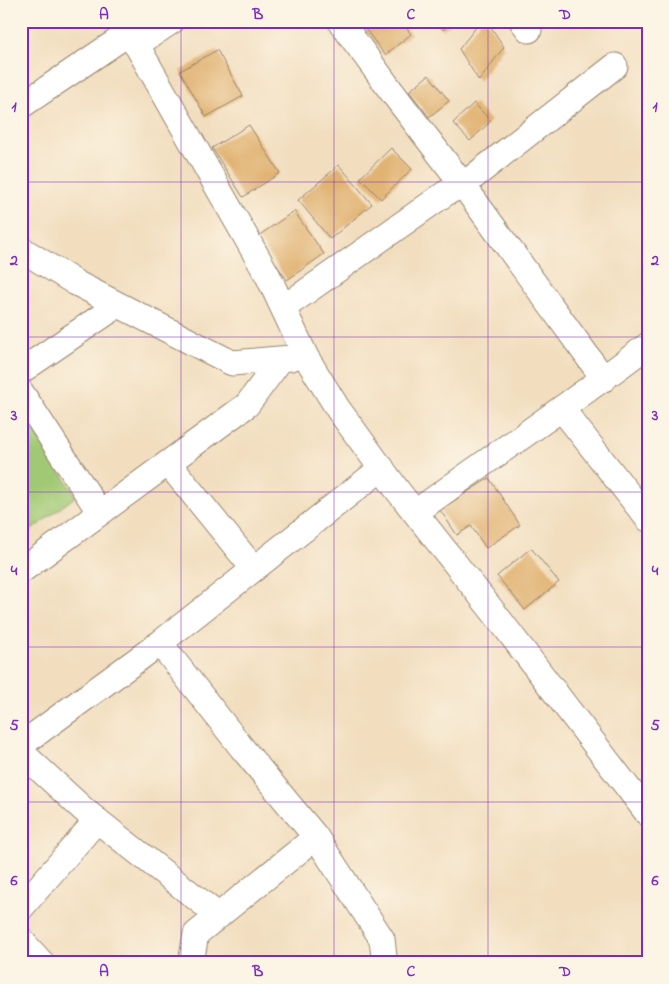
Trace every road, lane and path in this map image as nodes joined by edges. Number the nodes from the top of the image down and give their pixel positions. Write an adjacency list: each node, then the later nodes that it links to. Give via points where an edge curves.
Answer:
1 (172, 21): 3 (street)
2 (340, 21): 6 (street)
3 (129, 33): 5 (street); 9 (street, via 268,276)
4 (615, 66): 6 (street)
5 (21, 106)
6 (463, 184): 9 (street); 14 (street)
7 (21, 249): 8 (street)
8 (118, 305): 12 (street, via 232,363); 13 (street)
9 (283, 308): 11 (street)
10 (648, 345): 14 (street)
11 (306, 357): 12 (street); 18 (street, via 338,410)
12 (281, 359): 17 (street, via 248,405)
13 (21, 371)
14 (604, 379): 16 (street)
15 (21, 392): 20 (street)
16 (562, 409): 19 (street); 21 (street)
17 (168, 463): 20 (street); 22 (street)
18 (382, 468): 19 (street); 22 (street)
19 (416, 512): 27 (street)
20 (100, 513): 23 (street)
21 (648, 520)
22 (254, 569): 24 (street)
23 (22, 570)
24 (160, 643): 25 (street); 29 (street)
25 (21, 745)
26 (21, 752): 28 (street)
27 (648, 814)
28 (97, 820): 30 (street); 31 (street)
29 (316, 836): 31 (street); 35 (street, via 382,939)
30 (21, 908)
31 (219, 916): 34 (street, via 196,934)
32 (21, 940): 33 (street)
33 (42, 963)
34 (191, 963)
35 (382, 963)

